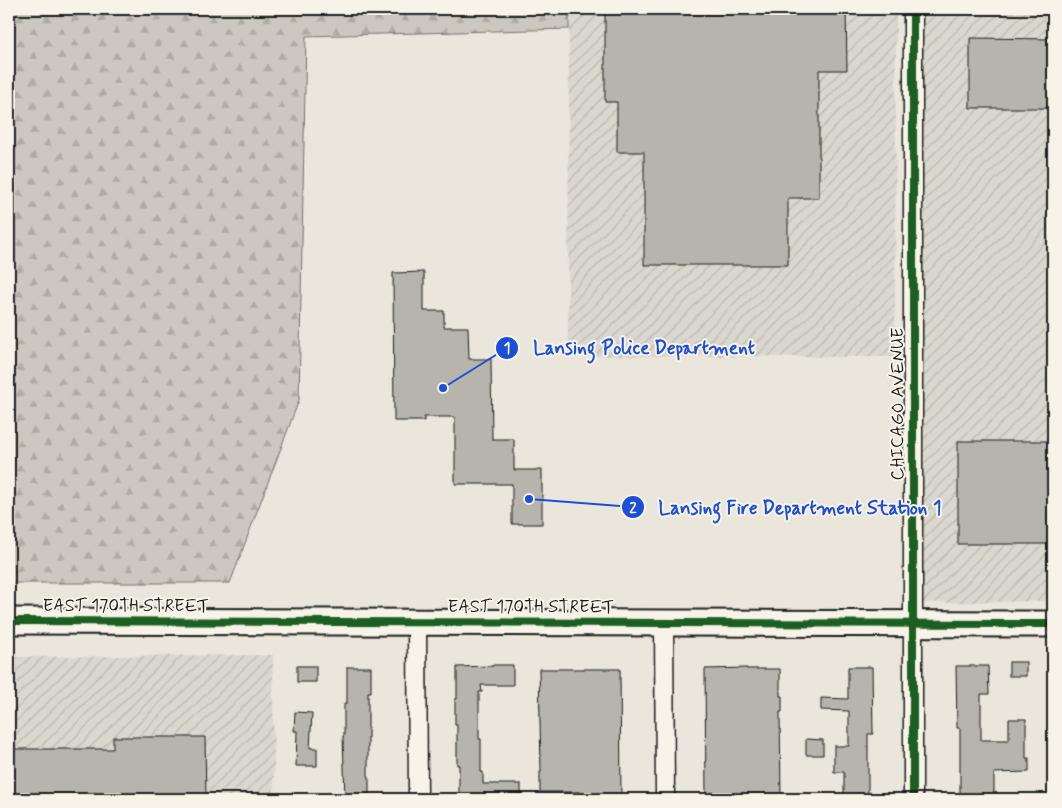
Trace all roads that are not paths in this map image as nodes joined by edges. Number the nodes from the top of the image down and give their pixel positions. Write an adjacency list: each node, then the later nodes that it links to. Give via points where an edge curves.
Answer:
1 (913, 9): 5 (street, CHICAGO AVENUE)
2 (9, 621): 3 (street, EAST 170TH STREET)
3 (417, 622): 4 (street, EAST 170TH STREET); 7 (street)
4 (664, 623): 5 (street, EAST 170TH STREET); 8 (street)
5 (913, 624): 6 (street, EAST 170TH STREET); 9 (street, CHICAGO AVENUE)
6 (1053, 624)
7 (418, 799)
8 (665, 799)
9 (913, 799)

